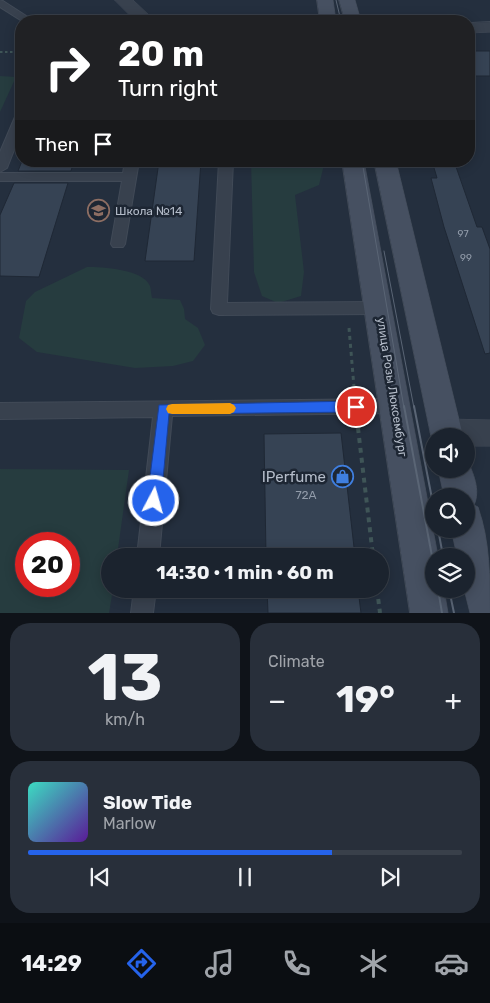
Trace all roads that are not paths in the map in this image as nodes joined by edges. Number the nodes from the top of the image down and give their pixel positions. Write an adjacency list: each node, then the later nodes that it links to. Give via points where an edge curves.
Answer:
1 (123, 0): 6 (street)
2 (325, 0): 7 (street)
3 (348, 0): 8 (street)
4 (0, 3): 5 (lane)
5 (19, 15)
6 (139, 15)
7 (327, 15)
8 (352, 15)
9 (490, 27): 10 (street)
10 (475, 28)
11 (15, 132): 16 (lane)
12 (131, 167): 18 (lane)
13 (226, 167): 20 (lane, via 219,309)
14 (354, 167): 20 (street, улица Розы Люксембург)
15 (386, 167): 24 (street)
16 (0, 168)
17 (0, 177): 18 (lane)
18 (129, 177): 19 (lane)
19 (118, 244)
20 (379, 308): 21 (street, улица Розы Люксембург)
21 (395, 406): 22 (lane); 31 (street, улица Розы Люксембург)
22 (163, 409): 23 (lane); 28 (lane)
23 (0, 411)
24 (445, 428)
25 (475, 433): 26 (street)
26 (490, 433)
27 (471, 538): 32 (street)
28 (149, 548)
29 (144, 598): 30 (lane)
30 (142, 613)
31 (429, 613)
32 (488, 613)

